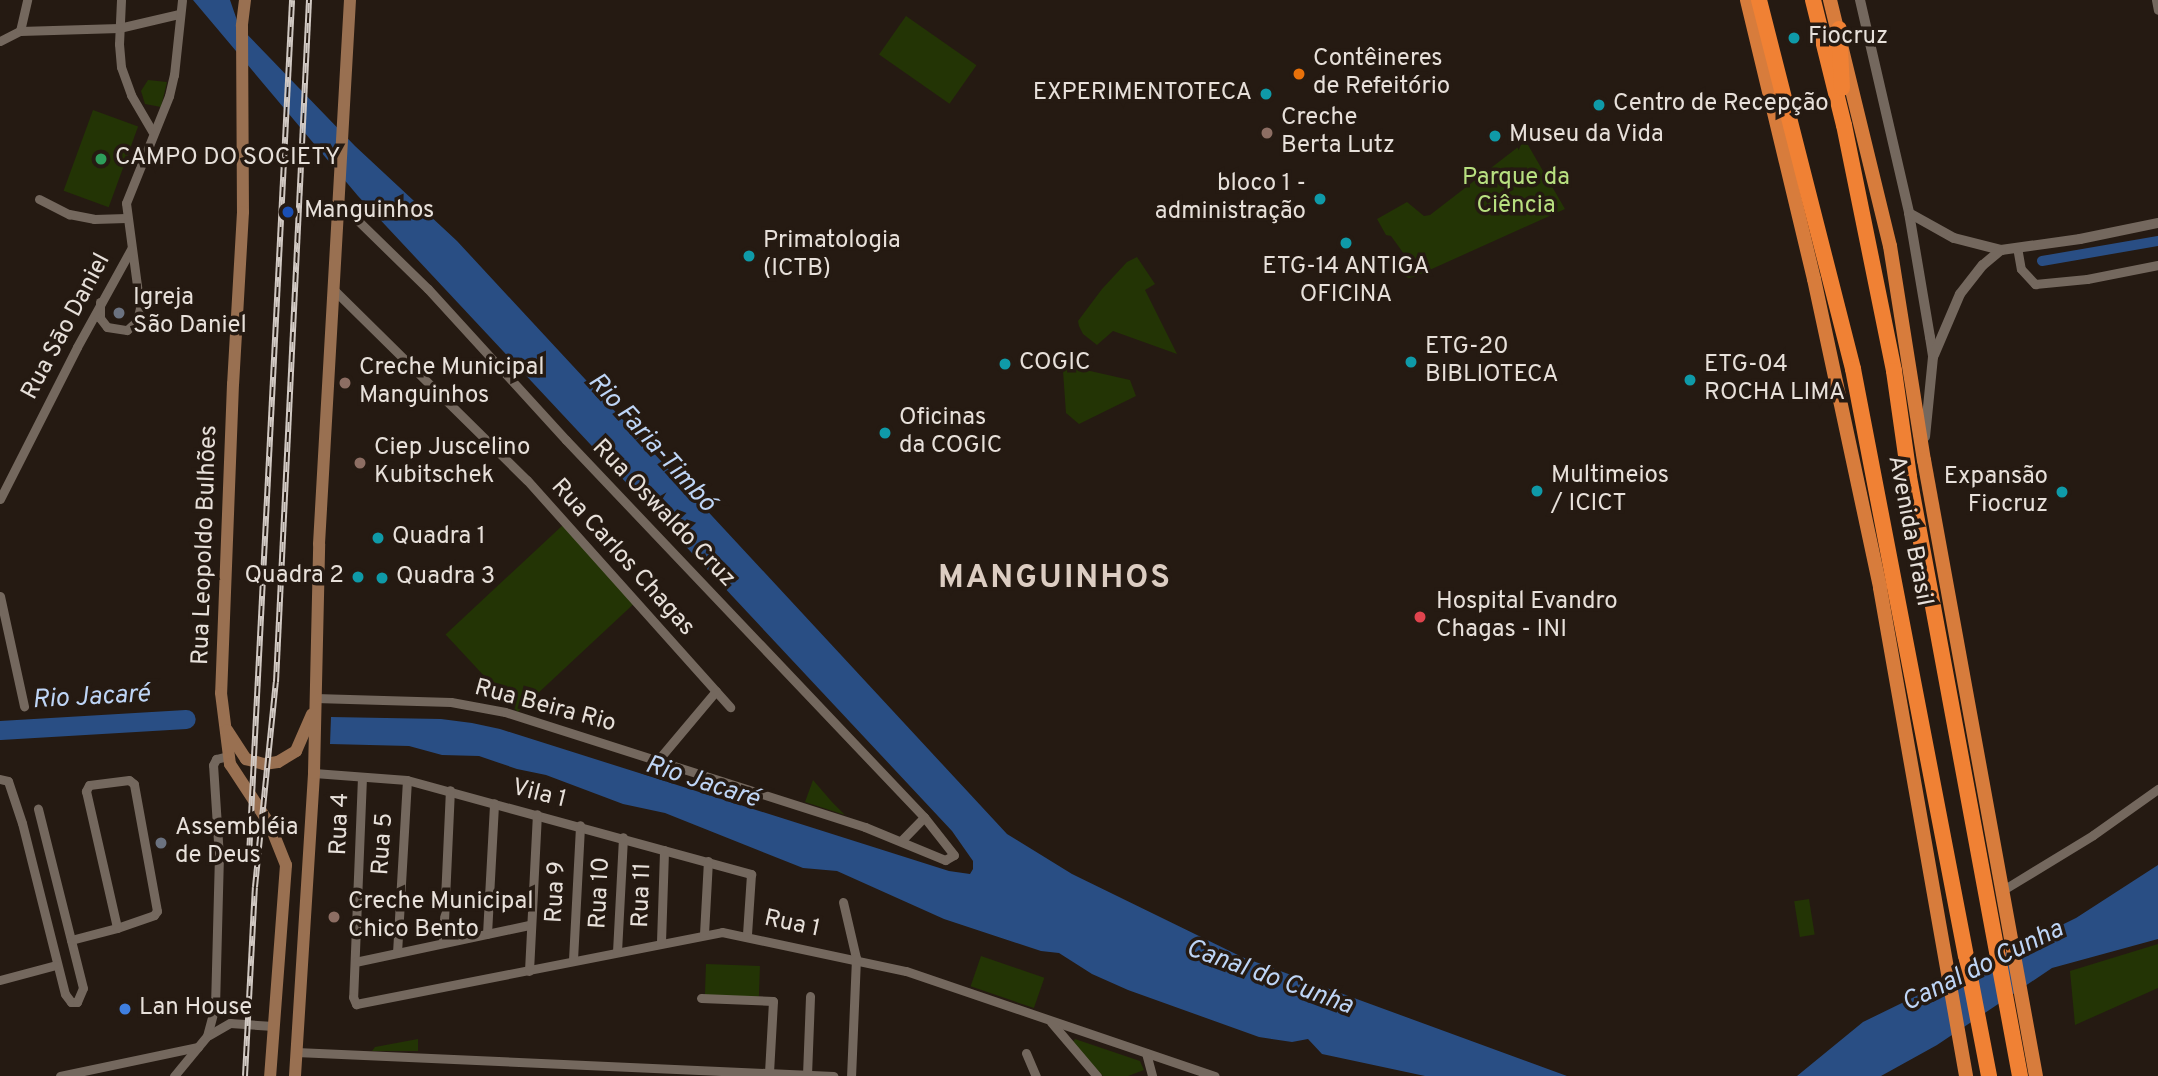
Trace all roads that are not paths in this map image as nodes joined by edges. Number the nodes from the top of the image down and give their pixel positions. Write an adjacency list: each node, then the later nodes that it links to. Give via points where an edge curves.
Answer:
1 (27, 0): 19 (street)
2 (121, 0): 17 (street)
3 (182, 0): 15 (street)
4 (251, 0): 14 (main road)
5 (339, 0): 16 (main road)
6 (350, 0): 16 (main road)
7 (1746, 0): 94 (highway, Avenida Brasil, via 1814,279 1880,588)
8 (1759, 0): 90 (highway, Avenida Brasil, via 1853,369)
9 (1813, 0): 21 (highway, Avenida Brasil)
10 (1830, 0): 18 (highway, Avenida Brasil)
11 (1860, 0): 25 (street)
12 (2155, 0): 13 (street)
13 (2158, 10)
14 (243, 13): 42 (main road, Rua Leopoldo Bulhões, via 243,212 222,693)
15 (179, 14): 17 (street); 22 (street, via 174,75)
16 (349, 26): 24 (main road)
17 (119, 28): 19 (street); 22 (street, via 121,66)
18 (1839, 29): 21 (highway); 35 (highway, Avenida Brasil, via 1890,246)
19 (20, 31): 20 (street)
20 (0, 41)
21 (1843, 125): 89 (highway, Avenida Brasil, via 1894,372 1909,478 1990,918)
22 (152, 131): 26 (street, via 127,198)
23 (39, 199): 26 (street, via 69,214)
24 (339, 202): 32 (main road); 54 (street, Rua Oswaldo Cruz, via 428,289)
25 (1909, 213): 30 (street, via 1954,238); 34 (street)
26 (127, 218): 29 (street)
27 (2158, 223): 28 (street)
28 (2017, 247): 30 (street); 31 (street, via 2021,269 2035,284)
29 (131, 249): 33 (street, Rua Sāo Daniel); 33 (street, via 140,308 133,326 113,330 100,318)
30 (2001, 250): 34 (street, via 1960,294)
31 (2158, 265)
32 (333, 289): 38 (street, Rua Carlos Chagas, via 527,480); 39 (main road)
33 (100, 302): 36 (street, Rua Sāo Daniel)
34 (1933, 357): 35 (street)
35 (1924, 460): 61 (highway, Avenida Brasil)
36 (0, 499)
37 (0, 596): 40 (street)
38 (716, 691): 41 (street, Rua Carlos Chagas); 44 (street)
39 (314, 703): 42 (main road, via 296,751 278,762 246,759); 44 (street, Rua Beira Rio, via 451,702 482,707); 45 (main road)
40 (24, 706)
41 (730, 707)
42 (225, 727): 43 (main road, Rua Leopoldo Bulhões)
43 (228, 756): 83 (main road, Rua Leopoldo Bulhões, via 270,824 286,865); 84 (street, via 216,759 213,765 219,857 218,985)
44 (657, 760): 57 (street, Rua Beira Rio)
45 (314, 773): 46 (street, Vila 1); 86 (main road)
46 (362, 777): 48 (street, Vila 1); 75 (street, Rua 4)
47 (1, 779): 76 (street, via 8,781 22,823)
48 (407, 779): 50 (street, Vila 1); 72 (street, Rua 5)
49 (2158, 789): 61 (street)
50 (450, 790): 51 (street, Vila 1); 70 (street)
51 (494, 803): 53 (street, Vila 1); 65 (street)
52 (38, 809): 68 (street)
53 (537, 814): 55 (street, Vila 1); 63 (street)
54 (924, 817): 57 (street); 59 (street, Rua Oswaldo Cruz)
55 (580, 825): 56 (street, Vila 1); 74 (street, Rua 9)
56 (623, 837): 58 (street, Vila 1); 71 (street, Rua 10)
57 (901, 841): 59 (street, Rua Beira Rio, via 945,860)
58 (664, 850): 60 (street, Vila 1); 69 (street, Rua 11)
59 (954, 855)
60 (708, 861): 66 (street); 67 (street, Vila 1, via 751,874)
61 (2003, 890): 89 (highway, Avenida Brasil)
62 (843, 902): 73 (street)
63 (529, 925): 65 (street); 77 (street)
64 (117, 928): 64 (street, via 86,791 89,785 129,780 134,784 158,906 155,915); 68 (street)
65 (487, 934): 70 (street)
66 (704, 934): 67 (street, Rua 1); 69 (street, Rua 1)
67 (747, 936): 73 (street, Rua 1)
68 (71, 940): 76 (street, via 83,988 77,1002 65,994)
69 (661, 942): 71 (street, Rua 1)
70 (443, 943): 72 (street)
71 (617, 952): 74 (street, Rua 1)
72 (397, 953): 75 (street)
73 (856, 958): 82 (street, Rua 1); 100 (street)
74 (573, 960): 77 (street, Rua 1)
75 (355, 962): 80 (street, Rua 4)
76 (56, 965): 78 (street)
77 (528, 971): 80 (street, Rua 1, via 364,1004 356,1004)
78 (0, 980)
79 (810, 996): 93 (street)
80 (353, 997)
81 (701, 999): 92 (street, via 773,1001)
82 (1050, 1020): 87 (street, Rua 1); 102 (street)
83 (273, 1026): 84 (street, via 230,1023); 97 (main road, Rua Leopoldo Bulhões)
84 (207, 1036): 85 (street)
85 (198, 1048): 95 (street); 96 (street)
86 (296, 1052): 92 (street); 98 (main road)
87 (1146, 1053): 91 (street, Rua 1); 103 (street)
88 (1026, 1054): 101 (street)
89 (2023, 1064): 105 (highway, Avenida Brasil)
90 (1988, 1070)
91 (1195, 1072): 104 (street, Rua 1)
92 (769, 1073): 93 (street)
93 (807, 1075): 99 (street)
94 (1965, 1075)
95 (60, 1076)
96 (174, 1076)
97 (270, 1076)
98 (295, 1076)
99 (833, 1076)
100 (851, 1076)
101 (1036, 1076)
102 (1097, 1076)
103 (1152, 1076)
104 (1215, 1076)
105 (2036, 1076)

